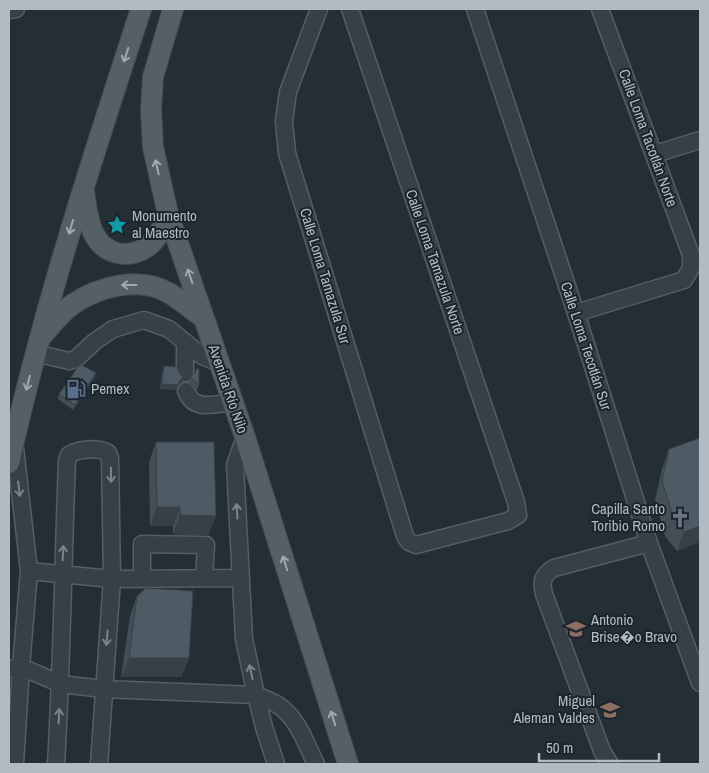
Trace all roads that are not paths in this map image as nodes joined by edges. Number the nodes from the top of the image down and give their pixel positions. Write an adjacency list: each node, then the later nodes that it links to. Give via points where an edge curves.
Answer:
1 (141, 9): 9 (main road, one-way to 9)
2 (173, 9): 10 (main road, Avenida Río Nilo, one-way to 2, via 153,147 151,110 153,77)
3 (319, 9): 22 (street, Calle Loma Tamazula Sur, via 288,92 284,121 287,153 405,536 416,546 508,521)
4 (350, 9): 22 (street, Calle Loma Tamazula Norte, via 513,492)
5 (474, 9): 11 (street, Calle Loma Tecotlán Sur)
6 (600, 9): 8 (street, Calle Loma Tacotlán Norte)
7 (700, 140): 8 (street)
8 (655, 154): 11 (street, Calle Loma Tacotlán Norte, via 691,255 691,268 684,280)
9 (83, 185): 10 (main road, via 93,233 110,252 123,254 146,247 157,236); 14 (main road, one-way to 14)
10 (168, 214): 12 (main road, Avenida Río Nilo, one-way to 10)
11 (576, 313): 23 (street, Calle Loma Tecotlán Sur)
12 (204, 318): 14 (main road, one-way to 14, via 168,292 136,285 112,286 72,305); 15 (main road, Avenida Río Nilo)
13 (185, 343): 14 (street, via 169,329 144,320 113,329 69,361); 15 (street, via 202,356); 16 (street)
14 (37, 347): 19 (main road, one-way to 19)
15 (219, 363): 18 (main road, Avenida Río Nilo)
16 (185, 373)
17 (186, 391): 18 (street, via 193,403 200,405)
18 (233, 402): 20 (main road, Avenida Río Nilo)
19 (13, 435): 21 (main road); 24 (street, one-way to 24)
20 (245, 437): 27 (street, one-way to 20, via 235,466); 40 (main road, Avenida Río Nilo, one-way to 20)
21 (9, 463)
22 (518, 515)
23 (649, 543): 31 (street, Calle Loma Tecotlán Sur); 41 (street, via 554,568 542,579 544,594 602,751)
24 (29, 571): 25 (street); 30 (street)
25 (62, 574): 28 (street); 28 (street, one-way to 28, via 69,455 75,451 102,450 110,458); 32 (street)
26 (204, 578): 27 (street); 29 (street); 29 (street, via 206,545 142,544)
27 (240, 578): 34 (street, one-way to 27, via 244,639)
28 (112, 579): 29 (street); 33 (street, one-way to 33)
29 (142, 579)
30 (15, 668): 32 (street); 35 (street)
31 (700, 683)
32 (61, 684): 33 (street); 36 (street, one-way to 32)
33 (103, 689): 34 (street); 37 (street)
34 (256, 695): 38 (street); 39 (street, via 287,713 297,725)
35 (15, 764)
36 (56, 764)
37 (99, 764)
38 (276, 764)
39 (316, 764)
40 (348, 764)
41 (610, 764)

